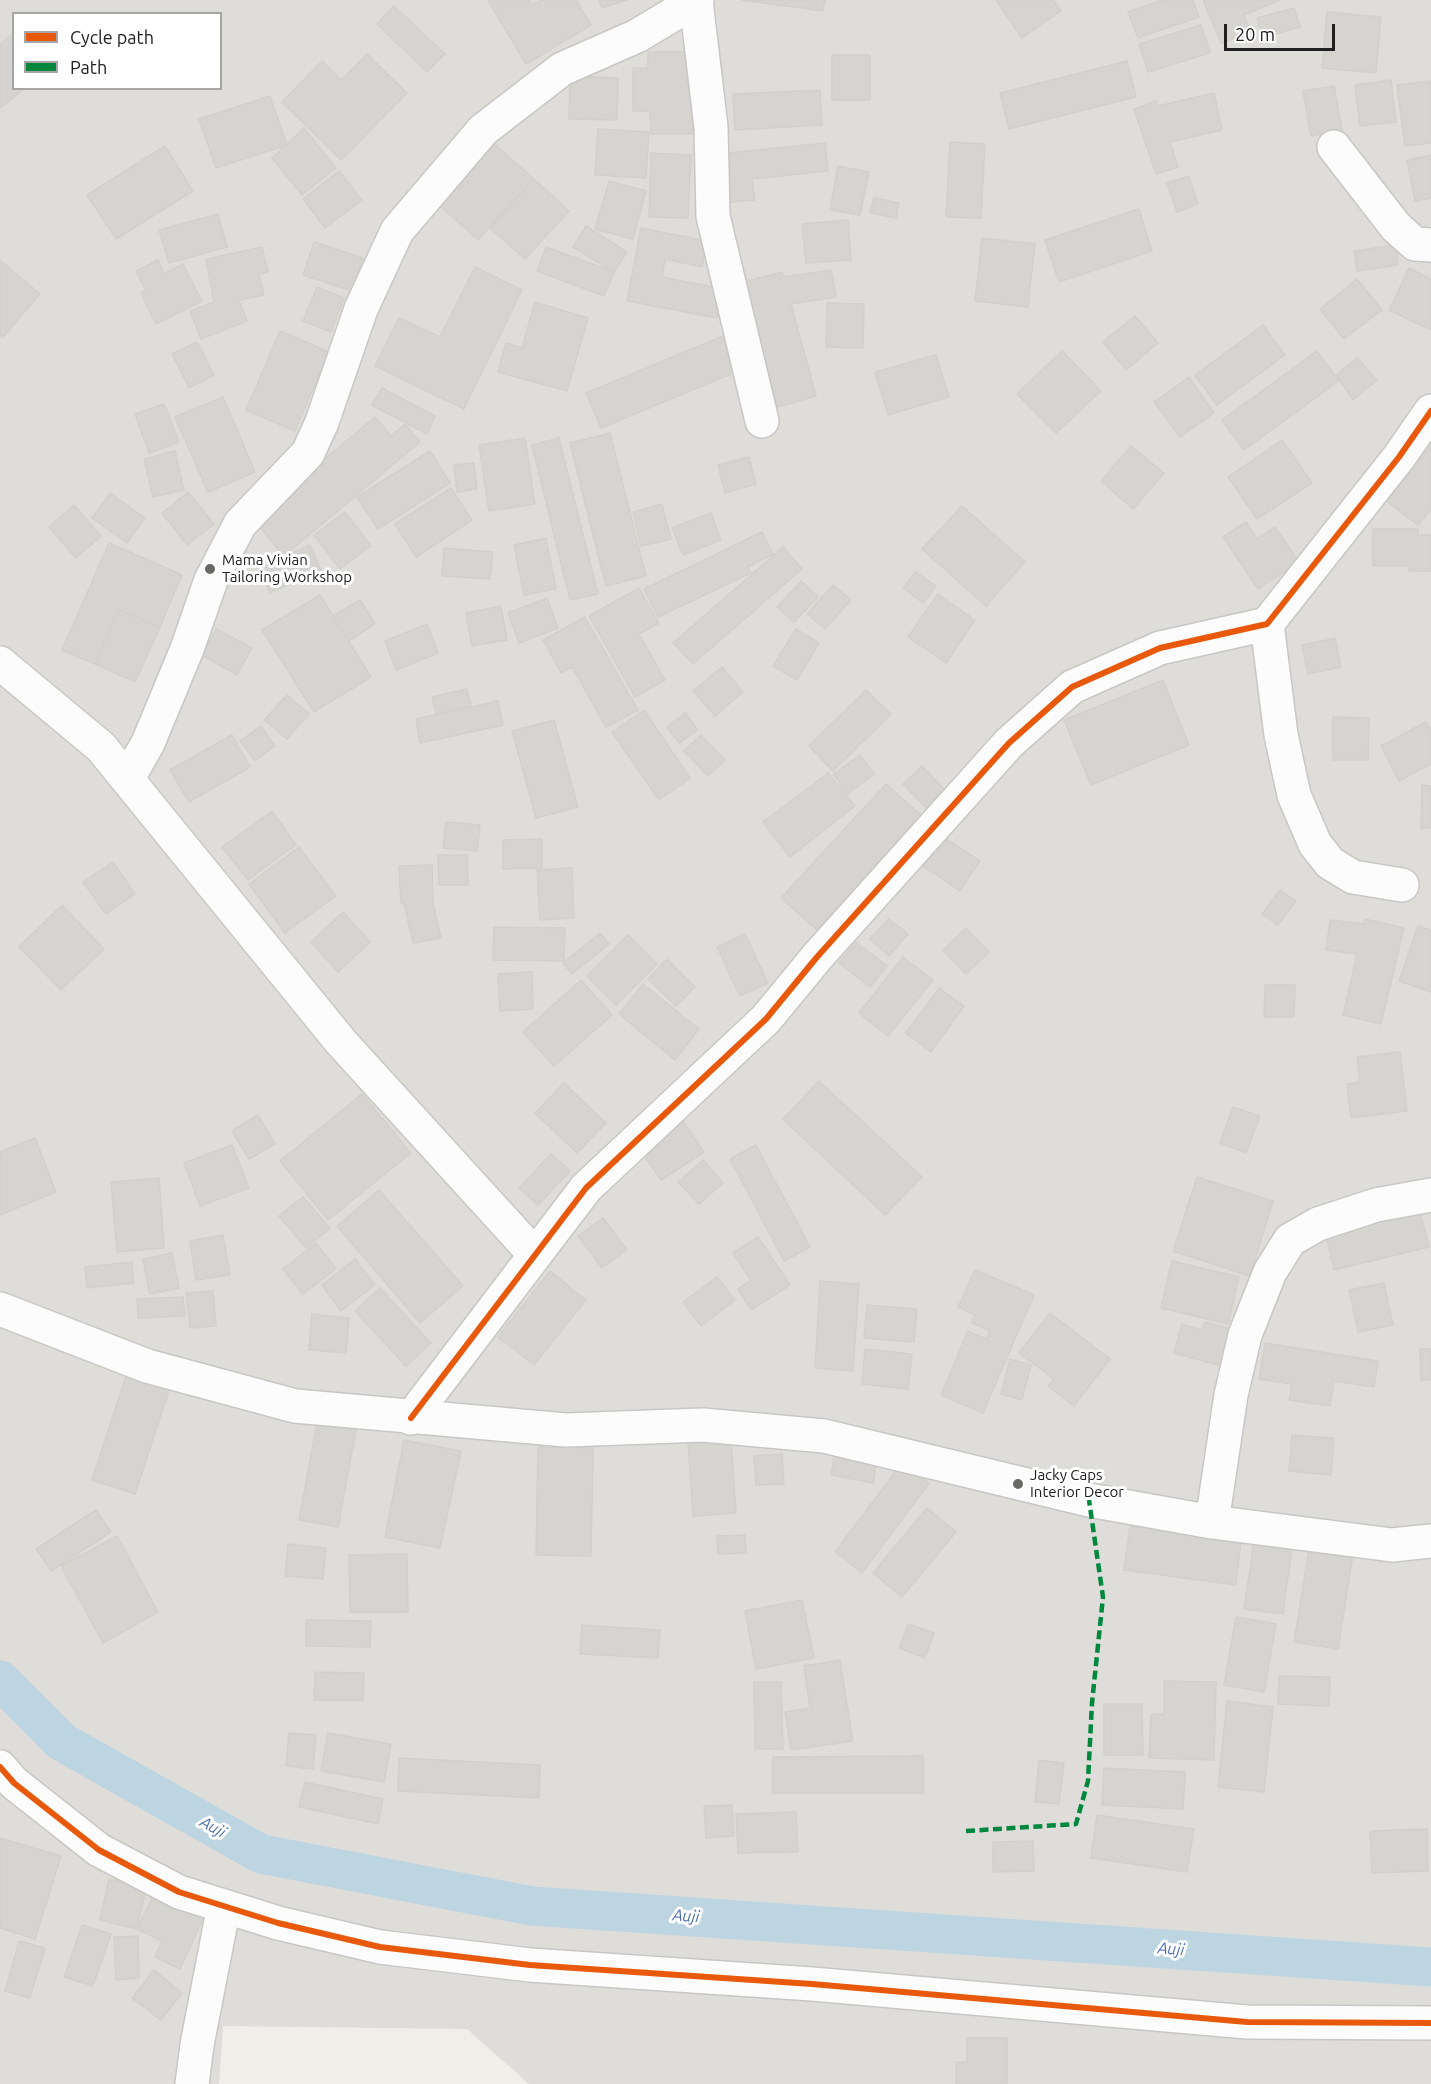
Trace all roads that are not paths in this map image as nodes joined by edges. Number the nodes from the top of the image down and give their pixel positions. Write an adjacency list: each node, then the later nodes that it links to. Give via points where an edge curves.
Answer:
1 (697, 1): 5 (street, via 711,127 713,216); 8 (street, via 637,36 562,69 483,129 397,231 361,309 308,453 240,524 211,580 187,649 148,742)
2 (1334, 147): 3 (street, via 1396,227 1415,244)
3 (1431, 245)
4 (1431, 411): 6 (street)
5 (762, 421)
6 (1267, 624): 9 (street, via 1281,735 1294,795 1315,844 1330,863 1353,877); 11 (street, via 1160,648 1072,687 1009,742 766,1019 586,1188)
7 (0, 663): 8 (street, via 101,747)
8 (128, 778): 11 (street, via 341,1042)
9 (1402, 885)
10 (1431, 1195): 14 (street, via 1376,1205 1328,1221 1290,1240 1270,1272 1245,1335 1231,1395)
11 (535, 1255): 13 (street)
12 (0, 1309): 13 (street, via 147,1366 295,1407)
13 (411, 1418): 14 (street, via 566,1430 703,1425 824,1436 1089,1500)
14 (1212, 1522): 15 (street, via 1392,1545)
15 (1431, 1541)
16 (0, 1767): 17 (street, via 14,1783 99,1850 179,1892)
17 (224, 1906): 18 (street, via 380,1947 530,1965 812,1984 1247,2022); 19 (street)
18 (1431, 2023)
19 (192, 2084)

